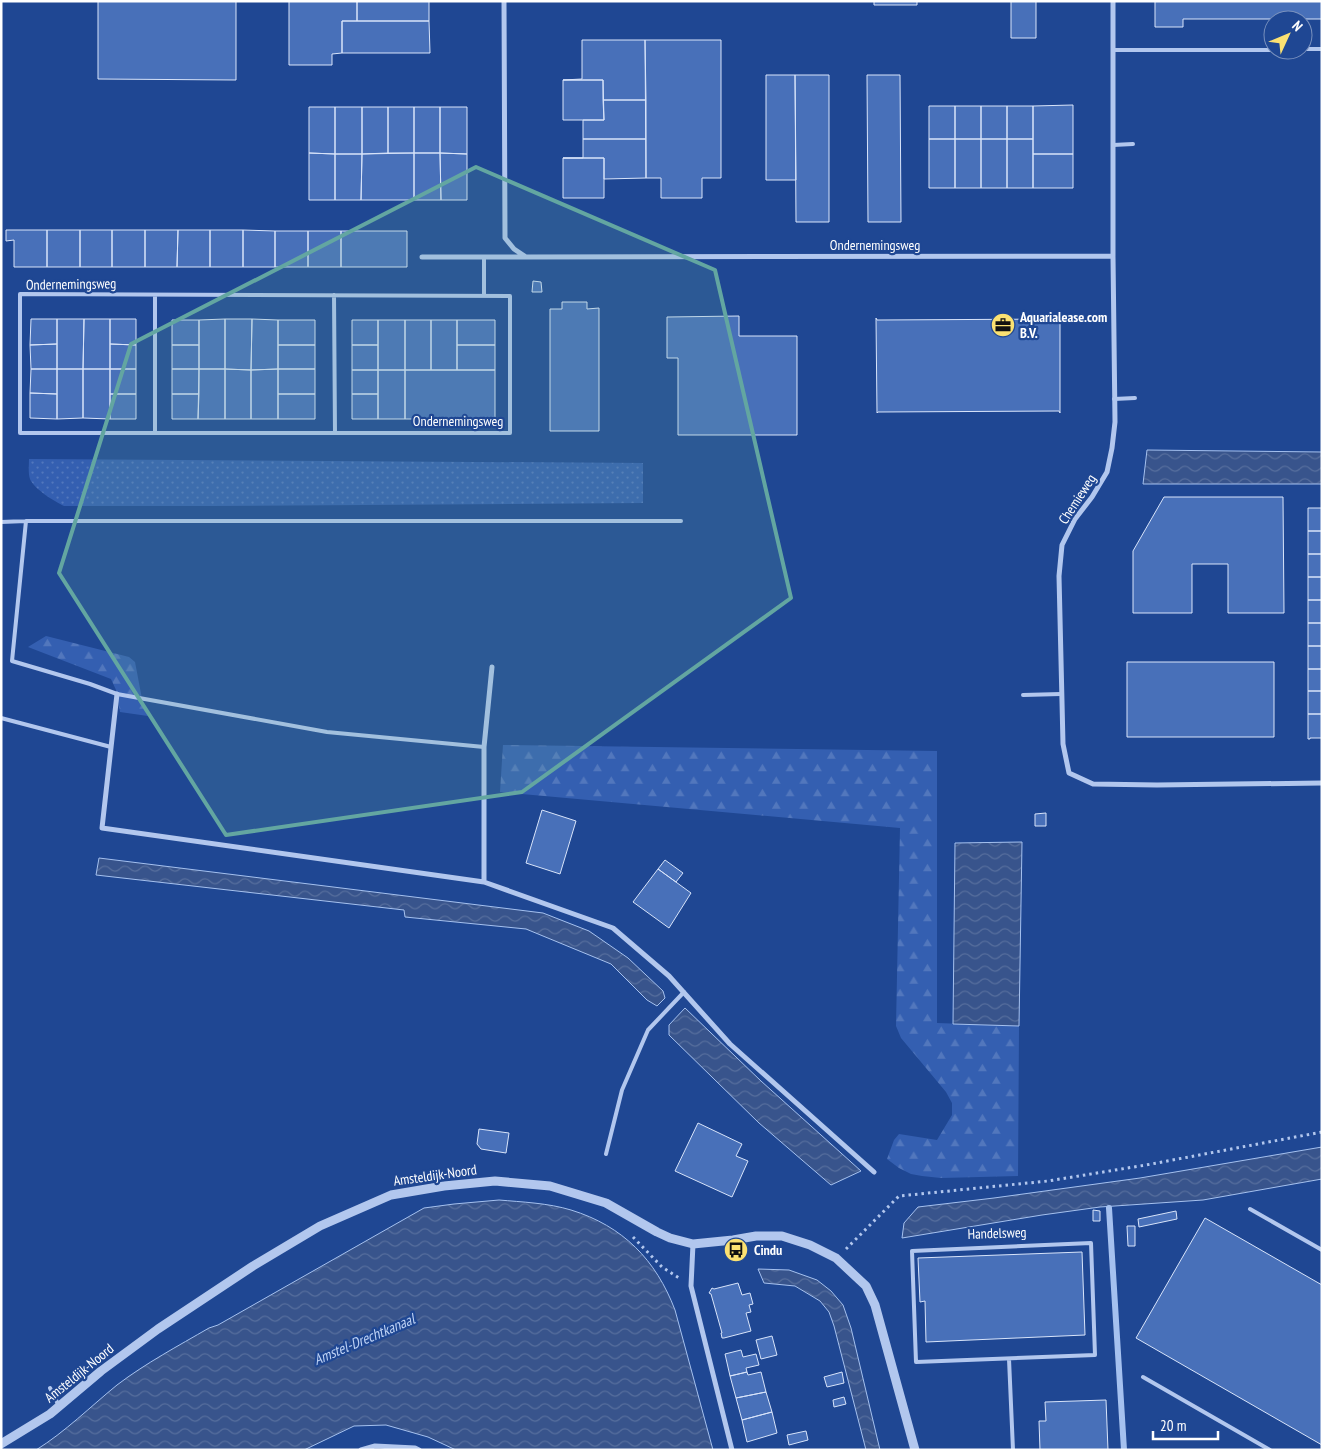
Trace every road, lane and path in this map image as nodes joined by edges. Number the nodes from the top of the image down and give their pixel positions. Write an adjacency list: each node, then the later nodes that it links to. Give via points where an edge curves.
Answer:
1 (504, 1): 10 (street, via 505,238)
2 (1114, 1): 3 (street)
3 (1114, 50): 4 (lane); 6 (street)
4 (1263, 50)
5 (1133, 144): 6 (lane)
6 (1113, 145): 7 (street)
7 (1113, 256): 10 (street, Ondernemingsweg); 15 (street, Chemieweg)
8 (422, 257): 9 (street, Ondernemingsweg)
9 (484, 257): 10 (street, Ondernemingsweg); 13 (lane)
10 (526, 257)
11 (155, 295): 12 (lane, Ondernemingsweg); 16 (lane); 16 (lane, Ondernemingsweg, via 20,294 20,433)
12 (334, 295): 13 (lane, Ondernemingsweg); 17 (lane)
13 (484, 296): 17 (lane, Ondernemingsweg, via 510,296 510,433)
14 (1135, 398): 15 (lane)
15 (1114, 399): 23 (street, Chemieweg, via 1112,448 1107,472 1062,545 1059,576)
16 (155, 433): 17 (lane, Ondernemingsweg)
17 (335, 433)
18 (26, 521): 19 (lane); 20 (lane); 22 (lane, via 12,661)
19 (680, 521)
20 (1, 522)
21 (492, 667): 27 (street)
22 (117, 694): 26 (street); 27 (lane, via 328,732)
23 (1062, 694): 24 (lane); 28 (street, Chemieweg, via 1063,744 1069,773 1093,784)
24 (1023, 695)
25 (1, 718): 26 (lane)
26 (111, 747): 29 (street, via 102,828)
27 (484, 747): 29 (street)
28 (1322, 782)
29 (484, 882): 30 (street, via 613,928)
30 (684, 992): 32 (lane, via 648,1030 622,1090); 33 (street, via 730,1044)
31 (1322, 1132): 38 (path, via 1048,1181 899,1196)
32 (606, 1154)
33 (874, 1172)
34 (1250, 1209): 37 (lane)
35 (629, 1233): 39 (path, via 662,1267)
36 (693, 1244): 38 (street, via 782,1236); 39 (street); 43 (street, Amsteldijk-Noord, via 657,1232 606,1203 550,1186 495,1181 391,1195 320,1226 252,1266 158,1329)
37 (1322, 1250)
38 (836, 1258): 48 (street, via 866,1286 875,1305)
39 (691, 1286): 47 (street)
40 (1010, 1359): 40 (lane, Handelsweg, via 916,1362 912,1250 1091,1243 1095,1355); 49 (lane)
41 (1143, 1377): 50 (lane)
42 (50, 1388): 43 (lane)
43 (59, 1406): 44 (street, Amsteldijk-Noord)
44 (1, 1444)
45 (361, 1450): 46 (street, via 375,1446)
46 (419, 1450)
47 (732, 1450)
48 (915, 1450)
49 (1013, 1450)
50 (1270, 1450)

